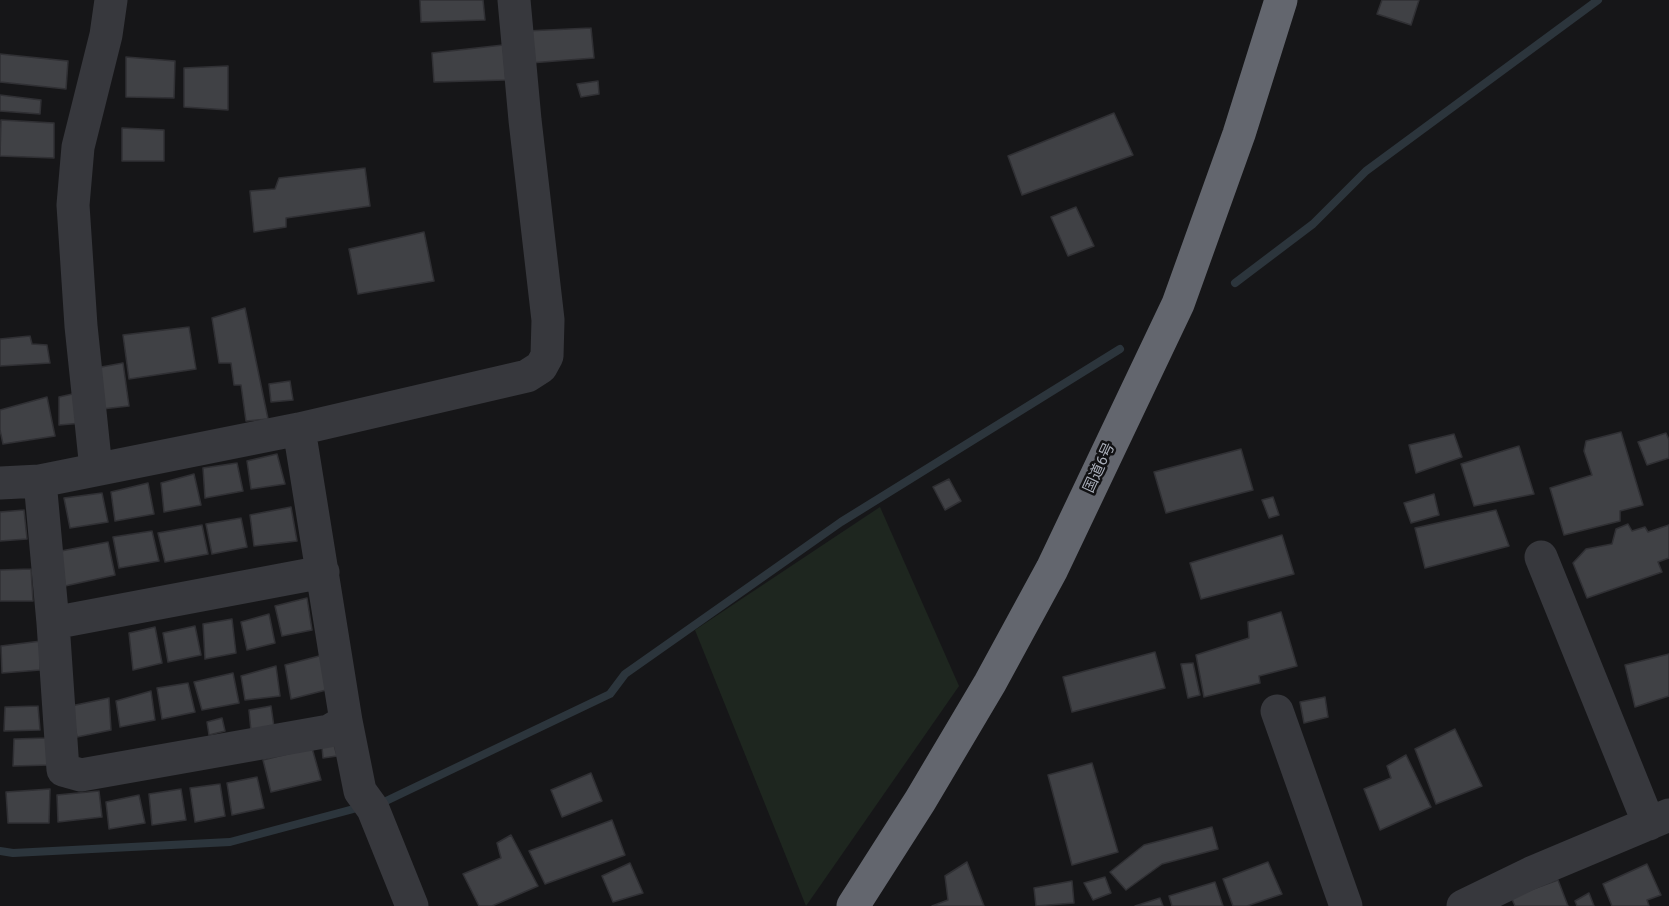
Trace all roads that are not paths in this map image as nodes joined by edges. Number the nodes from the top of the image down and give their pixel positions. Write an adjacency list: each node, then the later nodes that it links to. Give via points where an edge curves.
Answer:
1 (111, 0): 5 (street, via 78,147 73,205)
2 (514, 0): 4 (street, via 548,320 548,356 541,367 527,376)
3 (1281, 0): 16 (highway, 国道6号, via 1239,134 1178,304 1052,569 990,683)
4 (299, 429): 5 (street); 9 (street)
5 (96, 469): 6 (street)
6 (40, 481): 7 (street); 10 (street)
7 (0, 483)
8 (1540, 557): 13 (street)
9 (323, 572): 10 (street); 12 (street)
10 (53, 623): 12 (street, via 63,770 81,775 328,731)
11 (1277, 711): 17 (street)
12 (346, 721): 15 (street, via 360,791 373,809)
13 (1659, 819): 14 (street, via 1540,869)
14 (1500, 898): 18 (street)
15 (412, 906)
16 (853, 906)
17 (1346, 906)
18 (1463, 906)

